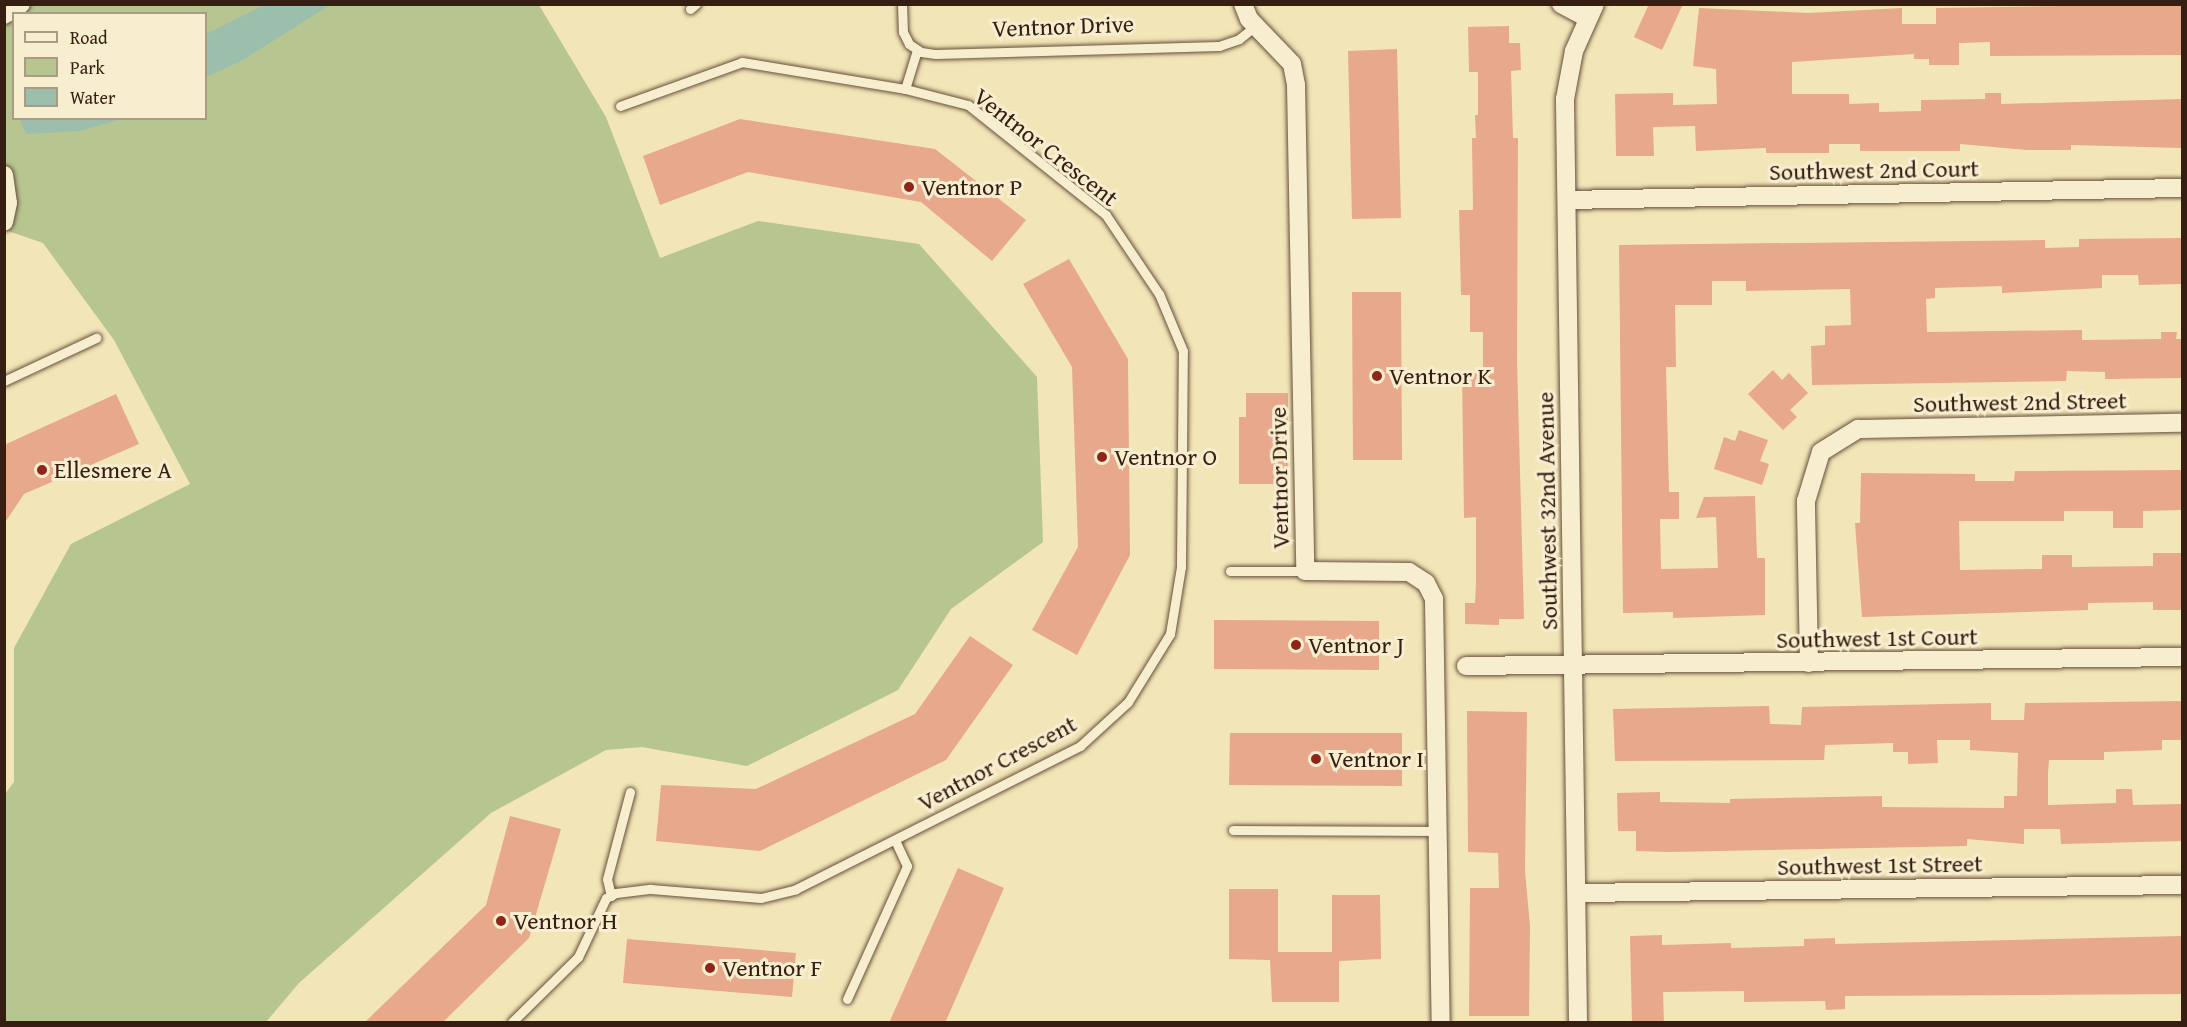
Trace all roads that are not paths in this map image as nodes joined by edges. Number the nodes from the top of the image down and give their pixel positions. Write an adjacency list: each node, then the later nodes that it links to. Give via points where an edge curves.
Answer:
1 (21, 4): 6 (street)
2 (902, 4): 8 (lane, via 903,32)
3 (1243, 4): 7 (street, Ventnor Drive)
4 (1560, 4): 5 (street)
5 (1591, 11): 13 (street, Southwest 32nd Avenue, via 1574,51 1564,99)
6 (4, 15)
7 (1256, 26): 8 (lane, Ventnor Drive, via 1239,39 1219,46 936,54); 19 (street, Ventnor Drive, via 1292,64 1296,85)
8 (917, 50): 9 (lane)
9 (905, 89): 10 (lane, via 742,62); 27 (lane, Ventnor Crescent, via 968,105 1106,215 1159,294 1183,351 1181,567 1170,634 1128,702 1080,746)
10 (620, 106)
11 (4, 175): 14 (street, via 8,203)
12 (2182, 188): 13 (street, Southwest 2nd Court)
13 (1567, 200): 23 (street, Southwest 32nd Avenue)
14 (4, 222)
15 (96, 338): 16 (lane)
16 (4, 381)
17 (2182, 423): 21 (street, Southwest 2nd Street, via 1858,429 1821,452 1806,501)
18 (1230, 571): 19 (lane)
19 (1305, 571): 26 (street, Ventnor Drive, via 1408,572 1432,592)
20 (2182, 657): 21 (street, Southwest 1st Court)
21 (1809, 663): 23 (street, Southwest 1st Court)
22 (1466, 666): 23 (street, Southwest 1st Court)
23 (1573, 668): 29 (street, Southwest 32nd Avenue)
24 (630, 792): 30 (lane, via 607,879)
25 (1233, 830): 26 (lane)
26 (1440, 831): 33 (street, Ventnor Drive)
27 (895, 840): 30 (lane, Ventnor Crescent, via 796,889 761,898 651,889 630,889); 31 (lane, via 907,866)
28 (2182, 885): 29 (street, Southwest 1st Street)
29 (1578, 893): 34 (street, Southwest 32nd Avenue)
30 (610, 896): 32 (lane, via 578,957)
31 (847, 999)
32 (512, 1023)
33 (1442, 1023)
34 (1578, 1023)

